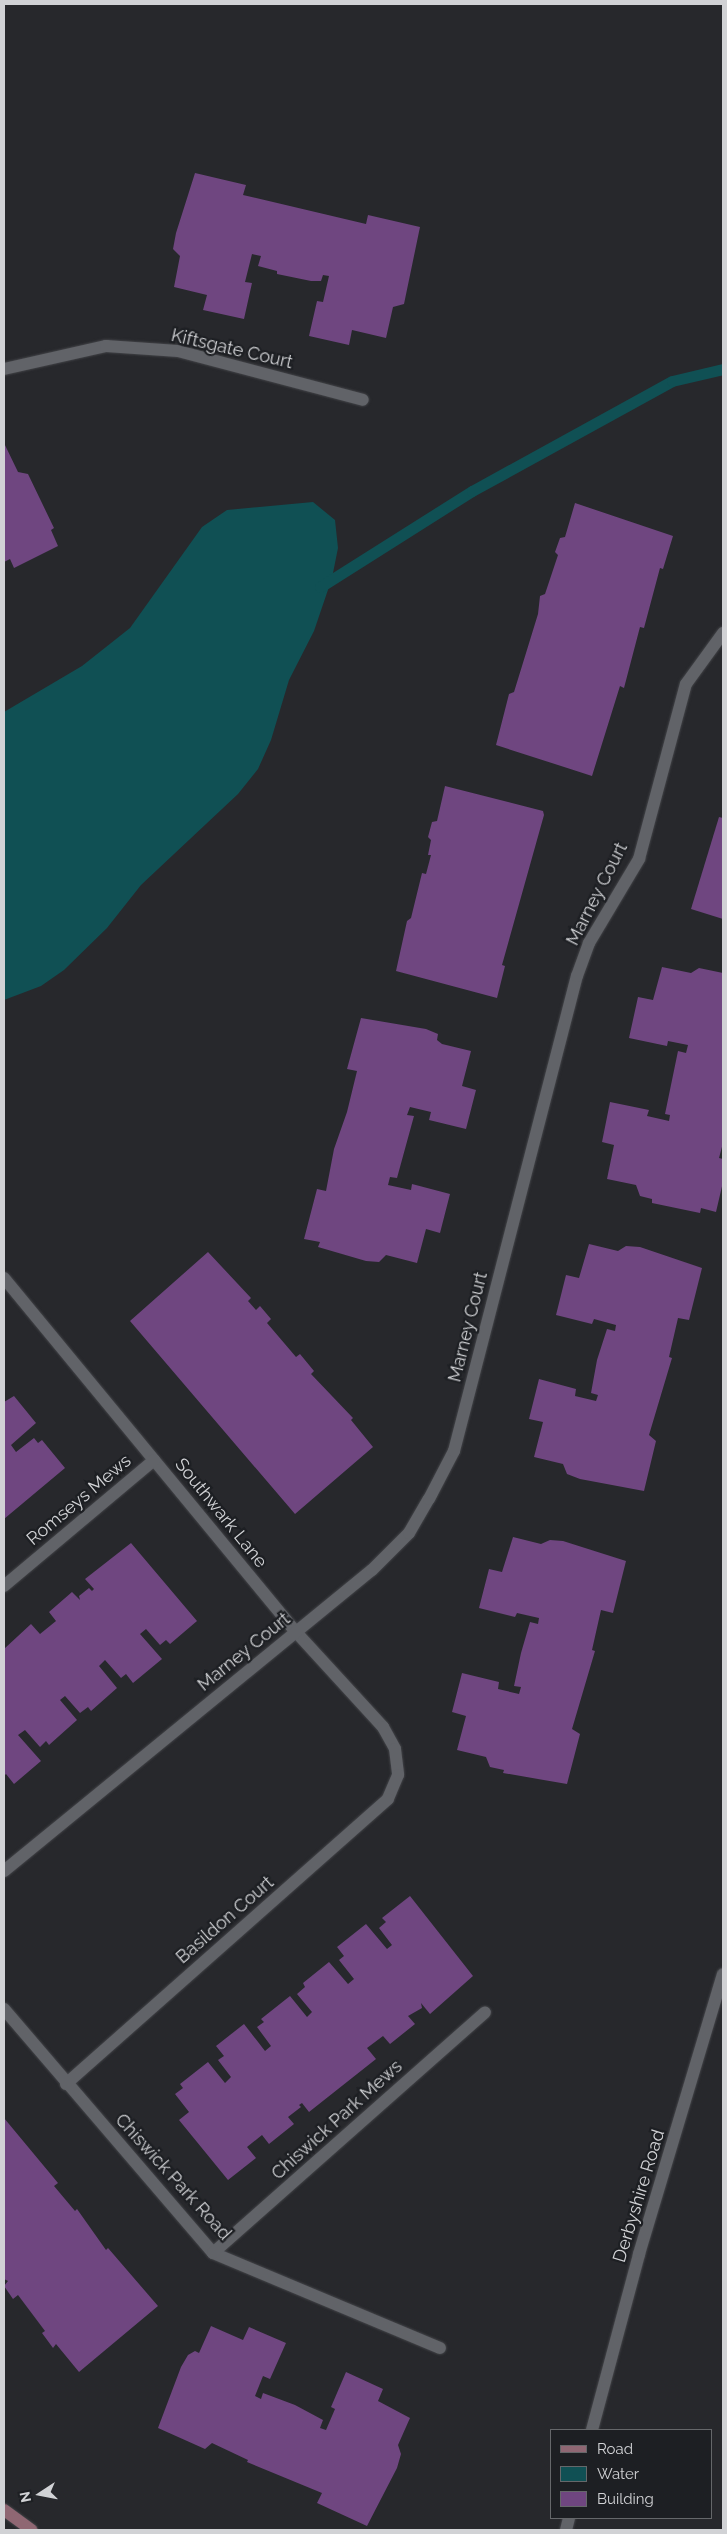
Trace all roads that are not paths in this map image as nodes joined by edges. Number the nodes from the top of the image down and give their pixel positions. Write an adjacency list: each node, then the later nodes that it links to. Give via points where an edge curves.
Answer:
1 (4, 369): 2 (street, Kiftsgate Court, via 106,346 178,351)
2 (363, 400)
3 (723, 633): 7 (street, Marney Court, via 686,684 639,859 589,943 577,976 454,1451 409,1533 372,1570)
4 (4, 1278): 5 (street, Southwark Lane)
5 (154, 1460): 6 (street, Romseys Mews); 7 (street, Southwark Lane)
6 (4, 1586)
7 (296, 1632): 8 (street, Southwark Lane, via 383,1727 394,1749); 9 (street, Marney Court)
8 (398, 1775): 13 (street, Basildon Court, via 388,1799)
9 (4, 1871)
10 (723, 1974): 16 (street, Derbyshire Road, via 639,2254)
11 (4, 2009): 13 (street, Chiswick Park Road)
12 (485, 2012): 14 (street, Chiswick Park Mews)
13 (66, 2084): 14 (street, Chiswick Park Road)
14 (213, 2253): 15 (street, Chiswick Park Road)
15 (440, 2348)
16 (592, 2429)
17 (4, 2510): 18 (main road)
18 (32, 2530)

